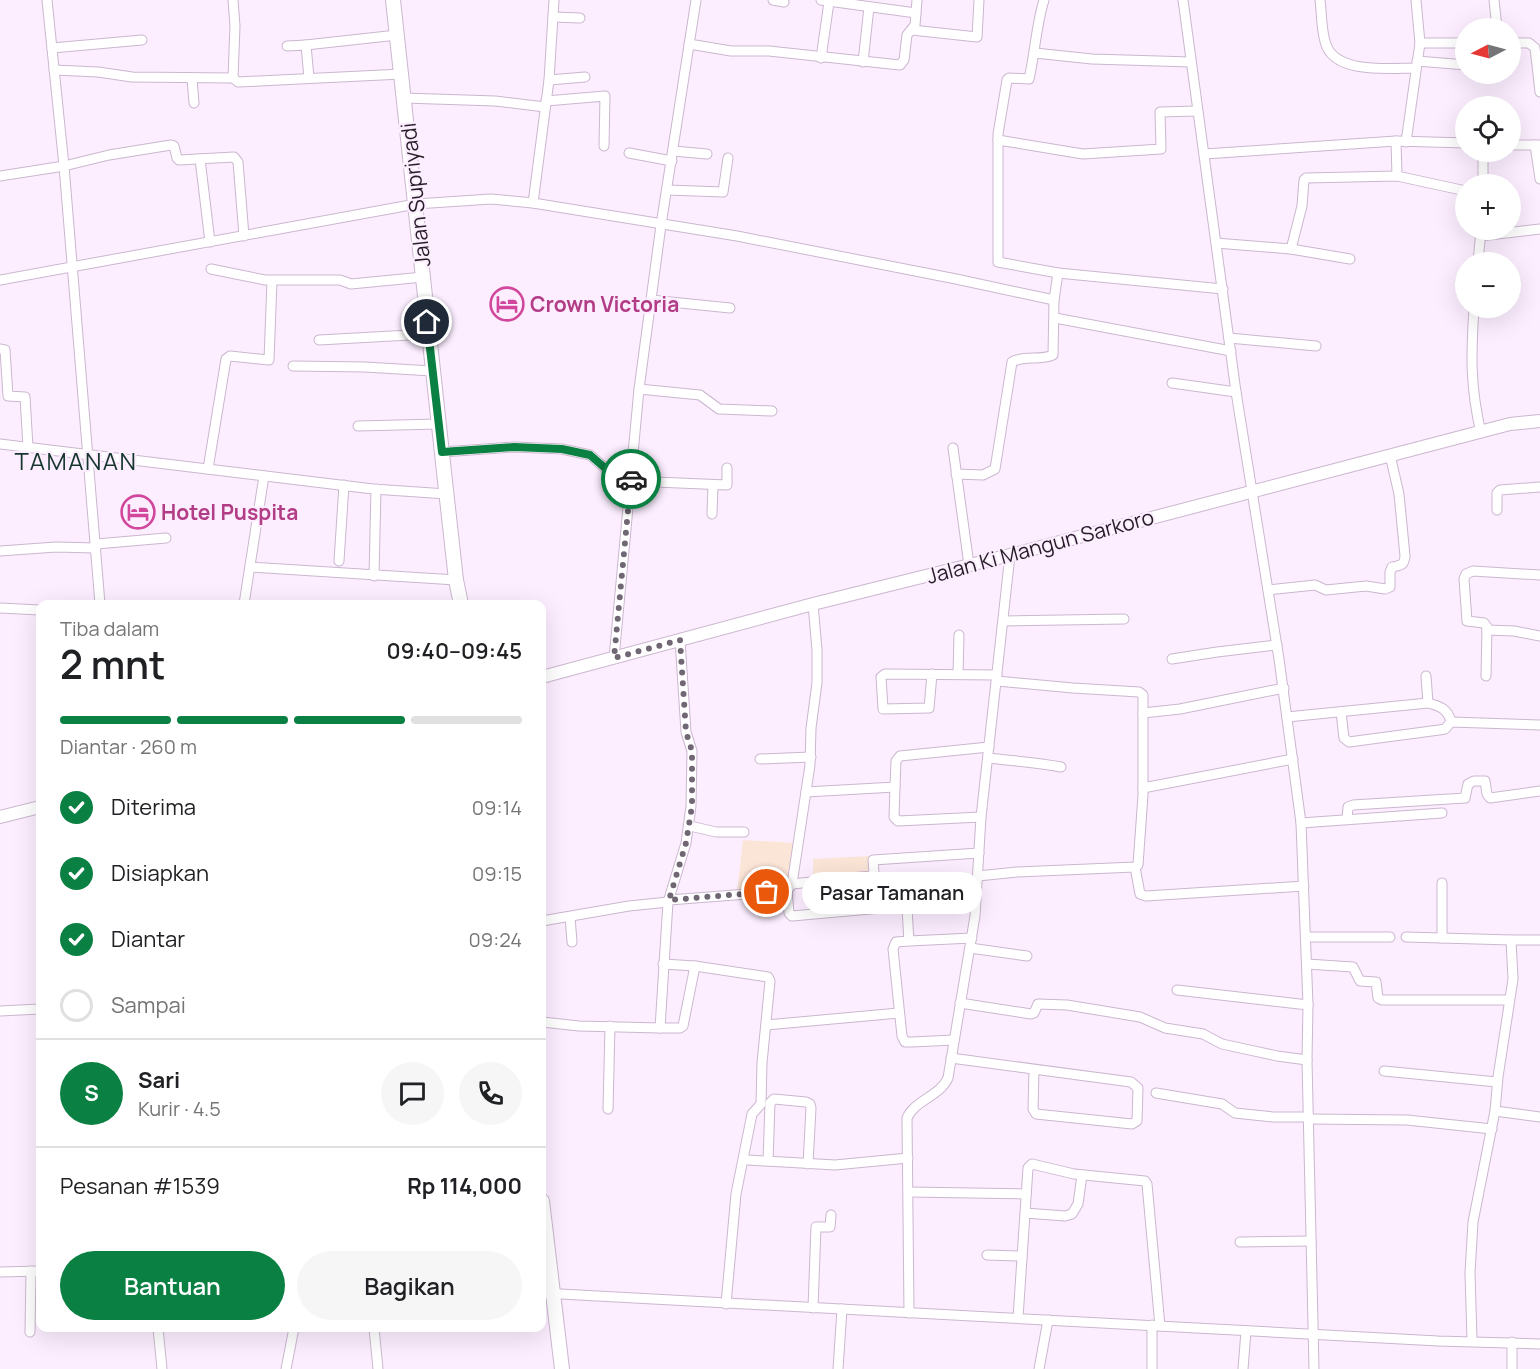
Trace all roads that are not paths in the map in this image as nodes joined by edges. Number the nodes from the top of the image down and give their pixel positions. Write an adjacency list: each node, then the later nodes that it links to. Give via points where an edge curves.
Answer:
1 (47, 0): 30 (street)
2 (233, 0): 41 (street)
3 (393, 0): 22 (highway, Jalan Supriyadi)
4 (554, 0): 18 (street)
5 (696, 0): 27 (street)
6 (773, 0): 15 (street)
7 (917, 0): 17 (street)
8 (980, 0): 21 (street, via 977,37)
9 (1044, 0): 31 (street)
10 (1183, 0): 34 (street)
11 (1320, 0): 35 (street, via 1325,42 1335,57 1360,67)
12 (1416, 0): 24 (street)
13 (1494, 0): 20 (street)
14 (825, 1): 16 (street); 32 (street)
15 (784, 2)
16 (869, 7): 17 (street); 33 (street)
17 (916, 13): 21 (street)
18 (554, 17): 19 (street); 43 (street)
19 (579, 18)
20 (1496, 18)
21 (912, 30): 33 (street, via 907,35 902,64)
22 (397, 35): 28 (street); 38 (highway, Jalan Supriyadi)
23 (142, 40): 30 (street)
24 (1420, 43): 25 (street); 35 (street)
25 (1455, 43)
26 (1521, 43): 44 (street, via 1535,48)
27 (689, 44): 32 (street); 55 (street)
28 (306, 45): 29 (street); 42 (street)
29 (287, 46)
30 (52, 48): 37 (street)
31 (1035, 53): 34 (street, via 1092,60); 49 (street, via 1029,79 1007,80)
32 (821, 58): 33 (street)
33 (863, 62)
34 (1191, 62): 48 (street)
35 (1416, 64): 36 (street); 50 (street)
36 (1455, 64)
37 (54, 70): 40 (street); 62 (street)
38 (402, 74): 42 (street); 45 (highway, Jalan Supriyadi)
39 (585, 77): 43 (street)
40 (192, 78): 41 (street); 46 (street)
41 (233, 78): 42 (street, via 238,82)
42 (309, 78)
43 (549, 80): 47 (street)
44 (1540, 92)
45 (404, 98): 47 (street); 69 (highway, Jalan Supriyadi)
46 (194, 103)
47 (545, 104): 54 (street, via 605,96); 68 (street)
48 (1197, 111): 49 (street, via 1160,112 1161,149 1083,154); 58 (street)
49 (998, 140): 80 (street, via 998,262)
50 (1401, 141): 51 (street); 58 (street); 64 (street)
51 (1455, 143)
52 (1521, 144): 53 (street)
53 (1538, 145): 65 (street)
54 (604, 146)
55 (673, 151): 57 (street); 61 (street)
56 (629, 153): 61 (street)
57 (707, 154)
58 (1204, 154): 75 (street)
59 (728, 158): 67 (street, via 723,192)
60 (200, 159): 62 (street, via 179,160 171,145); 73 (street, via 237,160); 74 (street)
61 (672, 161): 67 (street)
62 (64, 166): 63 (street); 78 (street)
63 (0, 176)
64 (1397, 176): 66 (street); 76 (street, via 1305,179)
65 (1540, 179)
66 (1455, 189)
67 (667, 190): 70 (street)
68 (533, 203): 69 (street, via 491,199); 70 (street)
69 (416, 204): 73 (street); 81 (highway, Jalan Supriyadi)
70 (661, 225): 85 (street); 86 (street, via 790,246)
71 (1540, 229): 72 (street)
72 (1521, 230)
73 (244, 236): 74 (street)
74 (210, 242): 78 (street)
75 (1216, 243): 76 (street); 84 (street)
76 (1291, 249): 77 (street)
77 (1350, 260)
78 (72, 266): 82 (street); 110 (street)
79 (211, 269): 83 (street)
80 (1058, 273): 84 (street); 86 (street)
81 (423, 277): 83 (street, via 351,284 340,280); 90 (highway, Jalan Supriyadi)
82 (0, 280)
83 (272, 281): 113 (street, via 269,360 230,356 226,359)
84 (1223, 289): 91 (street)
85 (651, 300): 87 (street); 99 (street)
86 (1054, 300): 88 (street)
87 (730, 308)
88 (1055, 318): 95 (street); 114 (street, via 1053,355 1020,358 1010,367 995,469 983,475)
89 (1473, 318): 105 (street, via 1471,366)
90 (428, 334): 92 (street); 97 (highway, Jalan Supriyadi)
91 (1229, 338): 93 (street); 95 (street)
92 (319, 340)
93 (1316, 346)
94 (0, 349): 107 (street, via 5,350 8,396 25,397)
95 (1231, 351): 100 (street)
96 (293, 366): 97 (street)
97 (432, 371): 103 (highway, Jalan Supriyadi)
98 (1172, 383): 100 (street)
99 (639, 388): 101 (street, via 700,396 719,409); 116 (street)
100 (1236, 392): 121 (street)
101 (772, 411)
102 (1540, 421): 105 (main road, Jalan Ki Mangun Sarkoro, via 1510,424)
103 (439, 424): 104 (street); 109 (highway, Jalan Supriyadi)
104 (358, 426)
105 (1481, 433): 111 (main road, Jalan Ki Mangun Sarkoro)
106 (0, 444): 107 (street)
107 (28, 447): 110 (street)
108 (953, 448): 114 (street)
109 (442, 452): 116 (street, via 514,447 562,449 590,455 605,468); 122 (highway, Jalan Supriyadi)
110 (86, 454): 113 (street); 126 (street)
111 (1390, 455): 121 (main road, Jalan Ki Mangun Sarkoro); 135 (street, via 1399,494 1405,562 1392,567 1390,587 1326,590 1315,585)
112 (727, 468): 118 (street, via 728,486)
113 (208, 470): 115 (street)
114 (956, 474): 129 (street)
115 (264, 476): 117 (street); 130 (street)
116 (631, 477): 118 (street); 149 (street)
117 (345, 485): 120 (street); 131 (street)
118 (713, 485): 124 (street)
119 (1540, 487): 123 (street, via 1500,490)
120 (376, 489): 122 (street); 133 (street)
121 (1251, 491): 128 (main road, Jalan Ki Mangun Sarkoro); 135 (street)
122 (447, 494): 134 (highway, Jalan Supriyadi)
123 (1497, 510)
124 (712, 514)
125 (166, 538): 126 (street)
126 (96, 546): 127 (street); 136 (street)
127 (0, 551)
128 (1010, 555): 129 (main road, Jalan Ki Mangun Sarkoro); 143 (street)
129 (969, 565): 139 (main road, Jalan Ki Mangun Sarkoro)
130 (250, 567): 131 (street); 137 (street)
131 (338, 568): 133 (street)
132 (1540, 575): 144 (street, via 1473,571 1466,574 1467,621 1485,623)
133 (375, 576): 134 (street)
134 (456, 580): 138 (highway, Jalan Supriyadi)
135 (1268, 590): 148 (street)
136 (100, 600)
137 (245, 600)
138 (460, 600)
139 (813, 604): 147 (main road, Jalan Ki Mangun Sarkoro); 165 (street, via 818,666)
140 (0, 608): 141 (street)
141 (36, 610)
142 (1124, 619): 143 (street)
143 (1004, 621): 156 (street)
144 (1487, 630): 146 (street); 154 (street)
145 (959, 635): 152 (street)
146 (1540, 636)
147 (680, 640): 149 (main road, Jalan Ki Mangun Sarkoro); 180 (street, via 686,732 692,751)
148 (1277, 645): 150 (street); 157 (street)
149 (614, 658): 155 (main road, Jalan Ki Mangun Sarkoro)
150 (1172, 659)
151 (932, 674): 151 (street, via 929,708 883,709 883,675); 152 (street)
152 (958, 674): 156 (street)
153 (1426, 676): 158 (street)
154 (1486, 676)
155 (546, 677)
156 (997, 678): 160 (street, via 1139,692 1143,695); 164 (street)
157 (1284, 688): 160 (street); 161 (street)
158 (1428, 703): 159 (street); 162 (street, via 1447,711)
159 (1341, 712): 161 (street); 162 (street, via 1346,741 1439,730)
160 (1143, 713): 171 (street)
161 (1287, 717): 168 (street)
162 (1451, 722): 163 (street)
163 (1540, 725)
164 (989, 747): 166 (street); 170 (street, via 900,756 896,761)
165 (811, 758): 167 (street); 173 (street)
166 (988, 758): 169 (street); 177 (street)
167 (760, 759)
168 (1293, 759): 171 (street); 179 (street)
169 (1061, 766)
170 (896, 787): 173 (street); 177 (street, via 896,820)
171 (1143, 788): 183 (street, via 1140,862)
172 (1540, 791): 178 (street, via 1490,798 1485,781 1474,781 1468,784 1465,798 1353,805 1349,806)
173 (806, 792): 187 (street)
174 (36, 808): 176 (main road)
175 (1442, 813): 178 (street)
176 (0, 816)
177 (981, 817): 182 (street)
178 (1347, 819): 179 (street)
179 (1301, 823): 186 (street)
180 (690, 826): 181 (street, via 716,832); 188 (street)
181 (744, 832)
182 (979, 853): 184 (street); 187 (street, via 873,860 871,876)
183 (1135, 867): 184 (street); 186 (street, via 1140,894 1146,896)
184 (978, 876): 199 (street)
185 (1442, 883): 194 (street)
186 (1304, 886): 191 (street)
187 (789, 887): 188 (street); 195 (street, via 792,916 904,906)
188 (668, 901): 189 (street); 201 (street)
189 (570, 917): 190 (street); 198 (street)
190 (546, 920)
191 (1306, 937): 192 (street); 202 (street)
192 (1390, 937)
193 (1406, 937): 194 (street)
194 (1442, 938): 196 (street)
195 (909, 940): 199 (street); 210 (street, via 896,942 893,949)
196 (1511, 940): 197 (street); 205 (street, via 1513,979)
197 (1540, 940)
198 (572, 942)
199 (971, 943): 200 (street); 206 (street)
200 (1027, 956)
201 (663, 964): 203 (street); 214 (street)
202 (1307, 964): 205 (street, via 1353,967 1360,981 1376,982 1378,998 1382,1000); 207 (street)
203 (695, 966): 212 (street, via 769,978); 214 (street, via 683,1026)
204 (1177, 990): 207 (street)
205 (1508, 1000): 220 (street)
206 (960, 1003): 215 (street); 217 (street, via 1029,1014 1034,1013 1038,1004 1072,1006 1140,1017 1165,1028 1203,1034 1222,1044)
207 (1308, 1005): 217 (street)
208 (36, 1009): 209 (street)
209 (0, 1011)
210 (899, 1013): 212 (street); 215 (street, via 905,1042)
211 (546, 1022): 213 (street)
212 (766, 1025): 244 (street, via 761,1104 752,1114 736,1194)
213 (610, 1026): 214 (street); 222 (street)
214 (660, 1028)
215 (954, 1040): 216 (street)
216 (951, 1058): 218 (street); 227 (street, via 946,1082 909,1114)
217 (1306, 1060): 225 (street)
218 (1034, 1070): 218 (street, via 1136,1084 1137,1121 1132,1124 1036,1114)
219 (1384, 1071): 220 (street)
220 (1497, 1082): 223 (street)
221 (1156, 1093): 225 (street, via 1222,1104 1235,1113)
222 (608, 1109)
223 (1495, 1111): 224 (street); 226 (street)
224 (1540, 1117)
225 (1309, 1118): 226 (street, via 1407,1120); 236 (street)
226 (1492, 1129): 257 (street, via 1473,1222)
227 (908, 1158): 230 (street); 232 (street)
228 (747, 1160): 229 (street)
229 (768, 1161): 230 (street); 230 (street, via 770,1102 806,1102 811,1108)
230 (808, 1164)
231 (1082, 1175): 233 (street, via 1030,1164); 234 (street, via 1072,1214); 250 (street, via 1141,1180 1147,1184)
232 (909, 1192): 233 (street); 247 (street)
233 (1026, 1194): 234 (street)
234 (1025, 1213): 239 (street)
235 (831, 1215): 245 (street, via 830,1227 816,1227)
236 (1311, 1241): 237 (street); 256 (street)
237 (1240, 1242)
238 (987, 1255): 239 (street)
239 (1022, 1256): 248 (street)
240 (546, 1263): 243 (highway)
241 (36, 1271): 242 (street); 252 (street)
242 (0, 1272)
243 (548, 1294): 244 (street); 263 (highway)
244 (726, 1304): 245 (street)
245 (813, 1308): 246 (street)
246 (842, 1309): 247 (street); 264 (street)
247 (909, 1313): 248 (street)
248 (1018, 1318): 249 (street)
249 (1048, 1320): 250 (street); 265 (street)
250 (1156, 1326): 251 (street); 266 (street)
251 (1246, 1331): 256 (street); 267 (street)
252 (30, 1332)
253 (158, 1332): 260 (street)
254 (293, 1332): 261 (street)
255 (374, 1332): 262 (street)
256 (1312, 1333): 257 (street); 268 (street)
257 (1472, 1340): 258 (street)
258 (1512, 1342): 259 (street); 269 (street)
259 (1540, 1344)
260 (162, 1369)
261 (286, 1369)
262 (378, 1369)
263 (562, 1369)
264 (838, 1369)
265 (1038, 1369)
266 (1152, 1369)
267 (1243, 1369)
268 (1314, 1369)
269 (1512, 1369)

